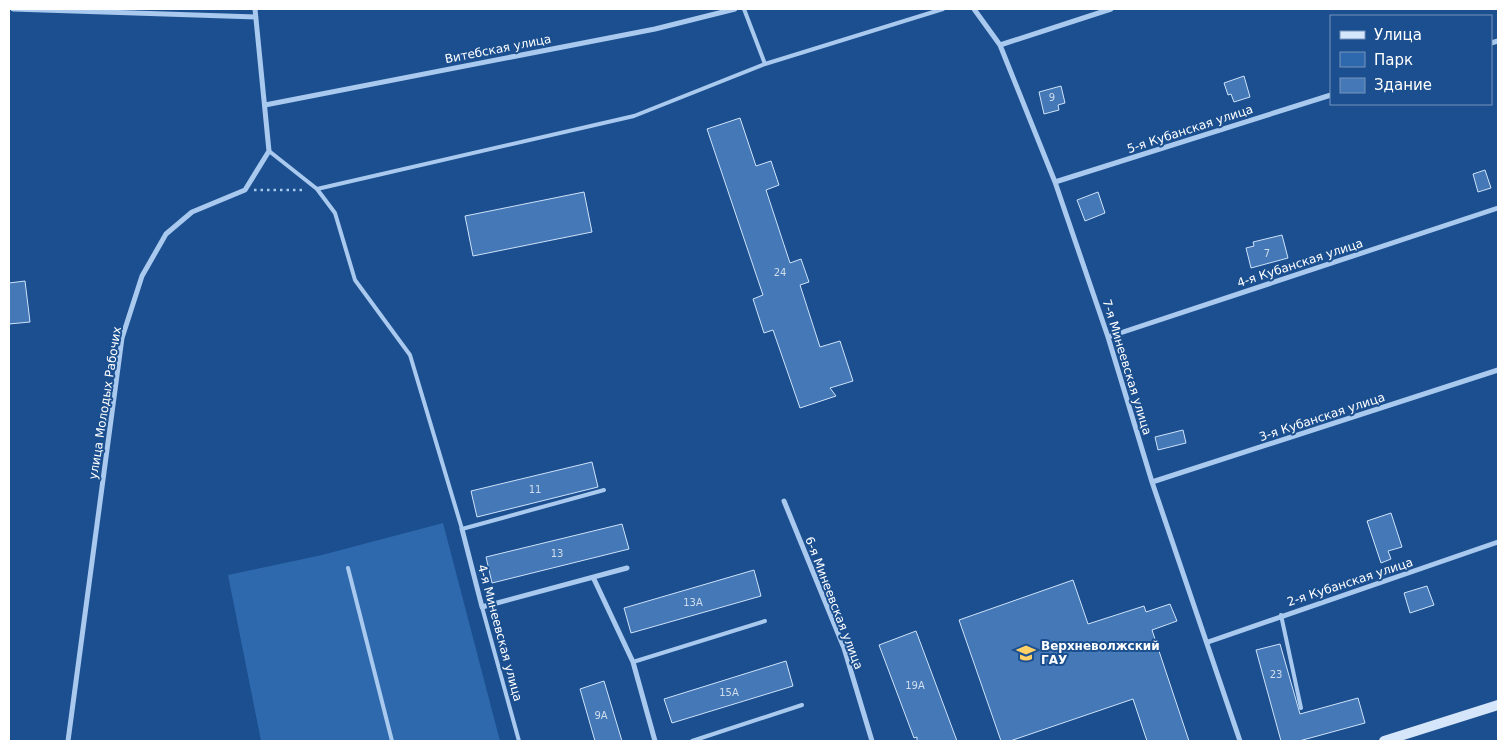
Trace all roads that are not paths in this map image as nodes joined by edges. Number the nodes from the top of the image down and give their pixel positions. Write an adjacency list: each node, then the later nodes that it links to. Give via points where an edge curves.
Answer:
1 (13, 9): 8 (street)
2 (255, 9): 8 (street)
3 (735, 9): 12 (street, Витебская улица, via 656,29)
4 (744, 9): 10 (lane)
5 (943, 9): 10 (lane)
6 (974, 9): 9 (street, 7-я Минеевская улица)
7 (1111, 9): 9 (street)
8 (256, 17): 12 (street)
9 (1000, 45): 14 (street, 7-я Минеевская улица)
10 (765, 64): 15 (lane, via 634,116)
11 (1330, 94): 14 (street, 5-я Кубанская улица)
12 (265, 105): 13 (street)
13 (269, 151): 15 (lane); 35 (street, улица Молодых Рабочих, via 245,190 192,212 166,234 142,276 122,338)
14 (1055, 182): 17 (street, 7-я Минеевская улица)
15 (317, 190): 22 (lane, via 334,213 355,280 410,355)
16 (1498, 208): 17 (street, 4-я Кубанская улица)
17 (1108, 337): 19 (street, 7-я Минеевская улица)
18 (1498, 370): 19 (street, 3-я Кубанская улица)
19 (1152, 482): 30 (street, 7-я Минеевская улица)
20 (604, 490): 22 (lane)
21 (784, 501): 40 (street, 6-я Минеевская улица, via 844,648)
22 (462, 529): 27 (street, 4-я Минеевская улица)
23 (1498, 542): 28 (street, 2-я Кубанская улица)
24 (348, 568): 36 (lane)
25 (627, 568): 26 (street)
26 (593, 577): 27 (street); 31 (street)
27 (482, 607): 37 (lane, 4-я Минеевская улица)
28 (1280, 615): 30 (street, 2-я Кубанская улица); 34 (lane)
29 (765, 621): 31 (lane)
30 (1208, 642): 41 (street, 7-я Минеевская улица)
31 (633, 662): 38 (street)
32 (802, 705): 39 (lane)
33 (1498, 705): 42 (street)
34 (1301, 708)
35 (68, 741)
36 (392, 741)
37 (519, 741)
38 (655, 741)
39 (692, 741)
40 (872, 741)
41 (1240, 741)
42 (1384, 741)

